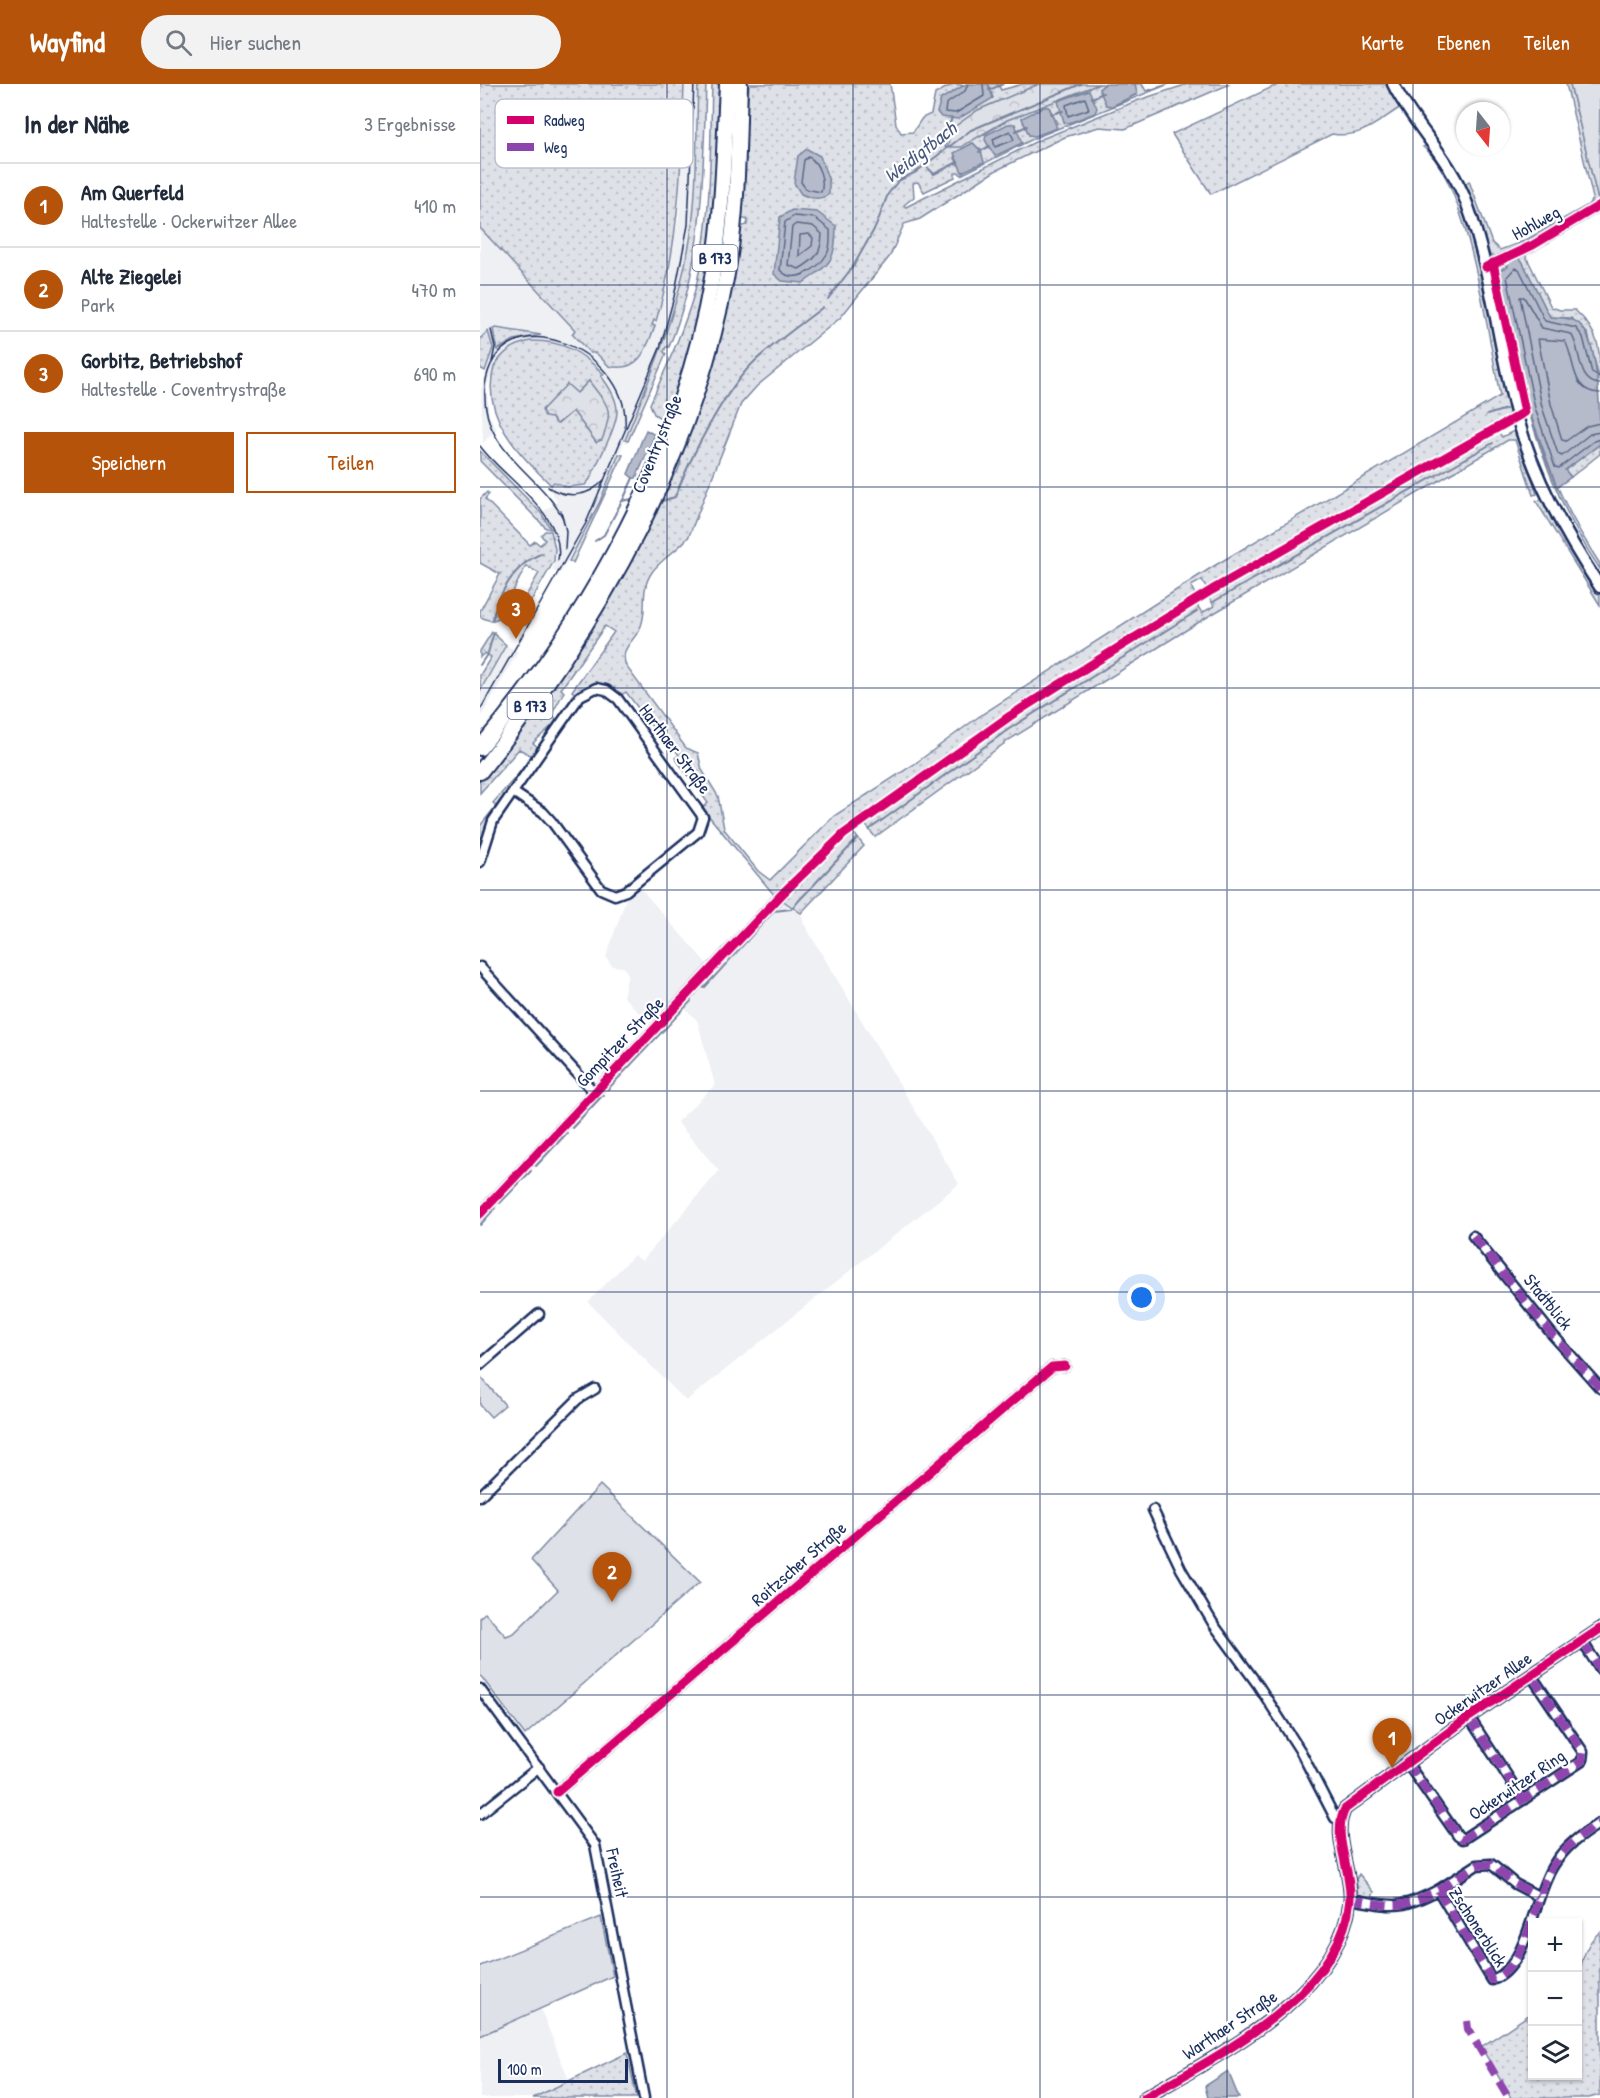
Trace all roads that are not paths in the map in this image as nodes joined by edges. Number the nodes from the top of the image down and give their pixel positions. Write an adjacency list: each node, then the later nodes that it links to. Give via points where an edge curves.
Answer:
1 (727, 84): 7 (highway, Coventrystraße / B 173, via 720,222 712,278 693,366 672,427 605,567 552,651)
2 (740, 84): 8 (highway, Coventrystraße / B 173, via 727,272 686,431 617,574 536,699)
3 (1393, 84): 5 (street, via 1457,179)
4 (1600, 205): 5 (street, Hohlweg, via 1533,245)
5 (1486, 267): 6 (street, via 1524,439 1549,501)
6 (1600, 587)
7 (480, 748)
8 (480, 772)
9 (513, 792): 9 (street, Harthaer Straße, via 580,696 596,688 618,699 702,812 704,822 698,832 626,891 612,895 601,889 543,812); 10 (street, Harthaer Straße, via 493,821)
10 (480, 862)
11 (784, 892): 13 (street, Gompitzer Straße)
12 (480, 968): 13 (street)
13 (595, 1093): 14 (street, Gompitzer Straße)
14 (480, 1215)
15 (1473, 1236): 19 (street, Stadtblick)
16 (539, 1314): 17 (street)
17 (480, 1365)
18 (1065, 1366): 31 (street, Roitzscher Straße, via 1052,1367)
19 (1600, 1388)
20 (595, 1389): 21 (street, via 578,1399)
21 (480, 1496)
22 (1153, 1510): 34 (street, via 1210,1619 1258,1685 1301,1752 1335,1818)
23 (1600, 1629): 24 (street, Ockerwitzer Allee)
24 (1582, 1641): 25 (street); 26 (street, Ockerwitzer Allee)
25 (1600, 1669)
26 (1531, 1675): 28 (street, Ockerwitzer Allee); 32 (street, Ockerwitzer Ring, via 1584,1757)
27 (480, 1689): 30 (street, Freiheit)
28 (1469, 1717): 29 (street, Ockerwitzer Allee); 32 (street)
29 (1407, 1763): 32 (street, Ockerwitzer Ring, via 1463,1839); 34 (street, Ockerwitzer Allee, via 1352,1803)
30 (539, 1767): 31 (street, Freiheit); 33 (street)
31 (557, 1792): 39 (street, Freiheit, via 595,1845)
32 (1523, 1800)
33 (480, 1814)
34 (1340, 1819): 38 (street)
35 (1600, 1823): 37 (street, Zschonerblick, via 1566,1847)
36 (1438, 1890): 37 (street, via 1477,1865 1491,1864 1515,1884); 37 (street, Zschonerblick, via 1492,1980 1508,1970 1518,1957); 38 (street, Zschonerblick, via 1398,1907)
37 (1538, 1896)
38 (1350, 1899): 40 (street, Warthaer Straße, via 1333,1948 1292,2003 1256,2031)
39 (644, 2098)
40 (1144, 2098)

